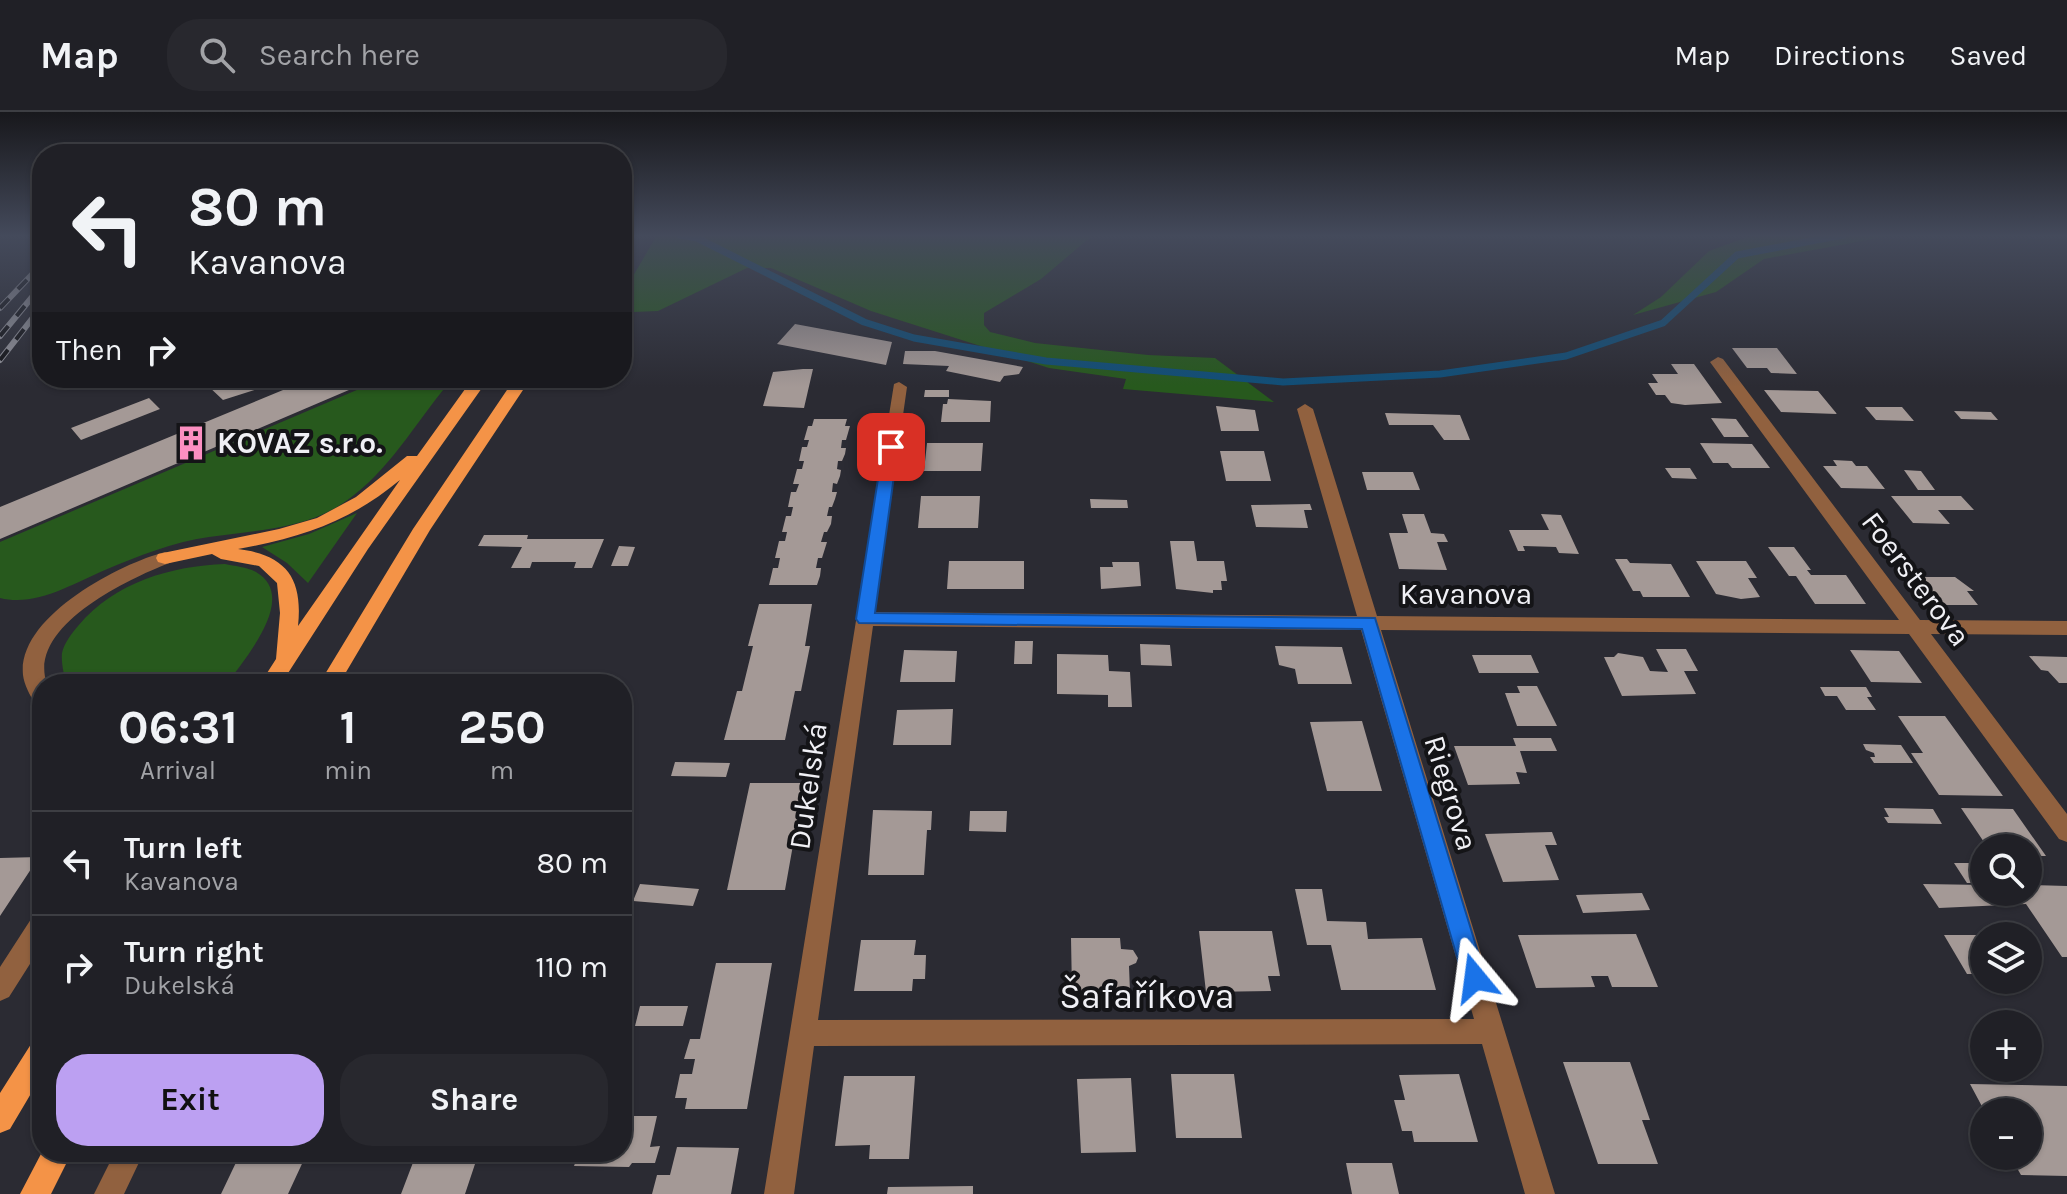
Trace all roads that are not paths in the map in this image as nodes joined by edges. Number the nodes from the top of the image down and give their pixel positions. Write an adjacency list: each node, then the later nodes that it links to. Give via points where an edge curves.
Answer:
1 (1718, 362): 10 (street, Foersterova)
2 (899, 387): 8 (street, Dukelská)
3 (474, 388): 6 (main road)
4 (516, 388): 15 (main road, via 422,529)
5 (1305, 409): 9 (street, Riegrova)
6 (432, 445): 7 (main road, via 357,504 329,519 290,533); 12 (main road)
7 (165, 558): 12 (main road, via 237,554 278,568 292,600); 13 (street, via 104,583 59,619 33,658)
8 (865, 619): 9 (street, Kavanova); 20 (street, Dukelská)
9 (1369, 623): 10 (street, Kavanova); 19 (street, Riegrova)
10 (1914, 627): 11 (street, Kavanova); 16 (street, Foersterova)
11 (2067, 628)
12 (283, 664): 14 (main road)
13 (32, 674)
14 (276, 674)
15 (335, 674)
16 (2067, 832)
17 (32, 939): 18 (street)
18 (0, 989)
19 (1491, 1031): 20 (street, Šafaříkova); 28 (street, Riegrova)
20 (803, 1033): 27 (street, Dukelská)
21 (32, 1066): 22 (main road)
22 (0, 1119)
23 (53, 1162): 25 (main road)
24 (125, 1162): 26 (street)
25 (35, 1194)
26 (109, 1194)
27 (779, 1194)
28 (1540, 1194)

